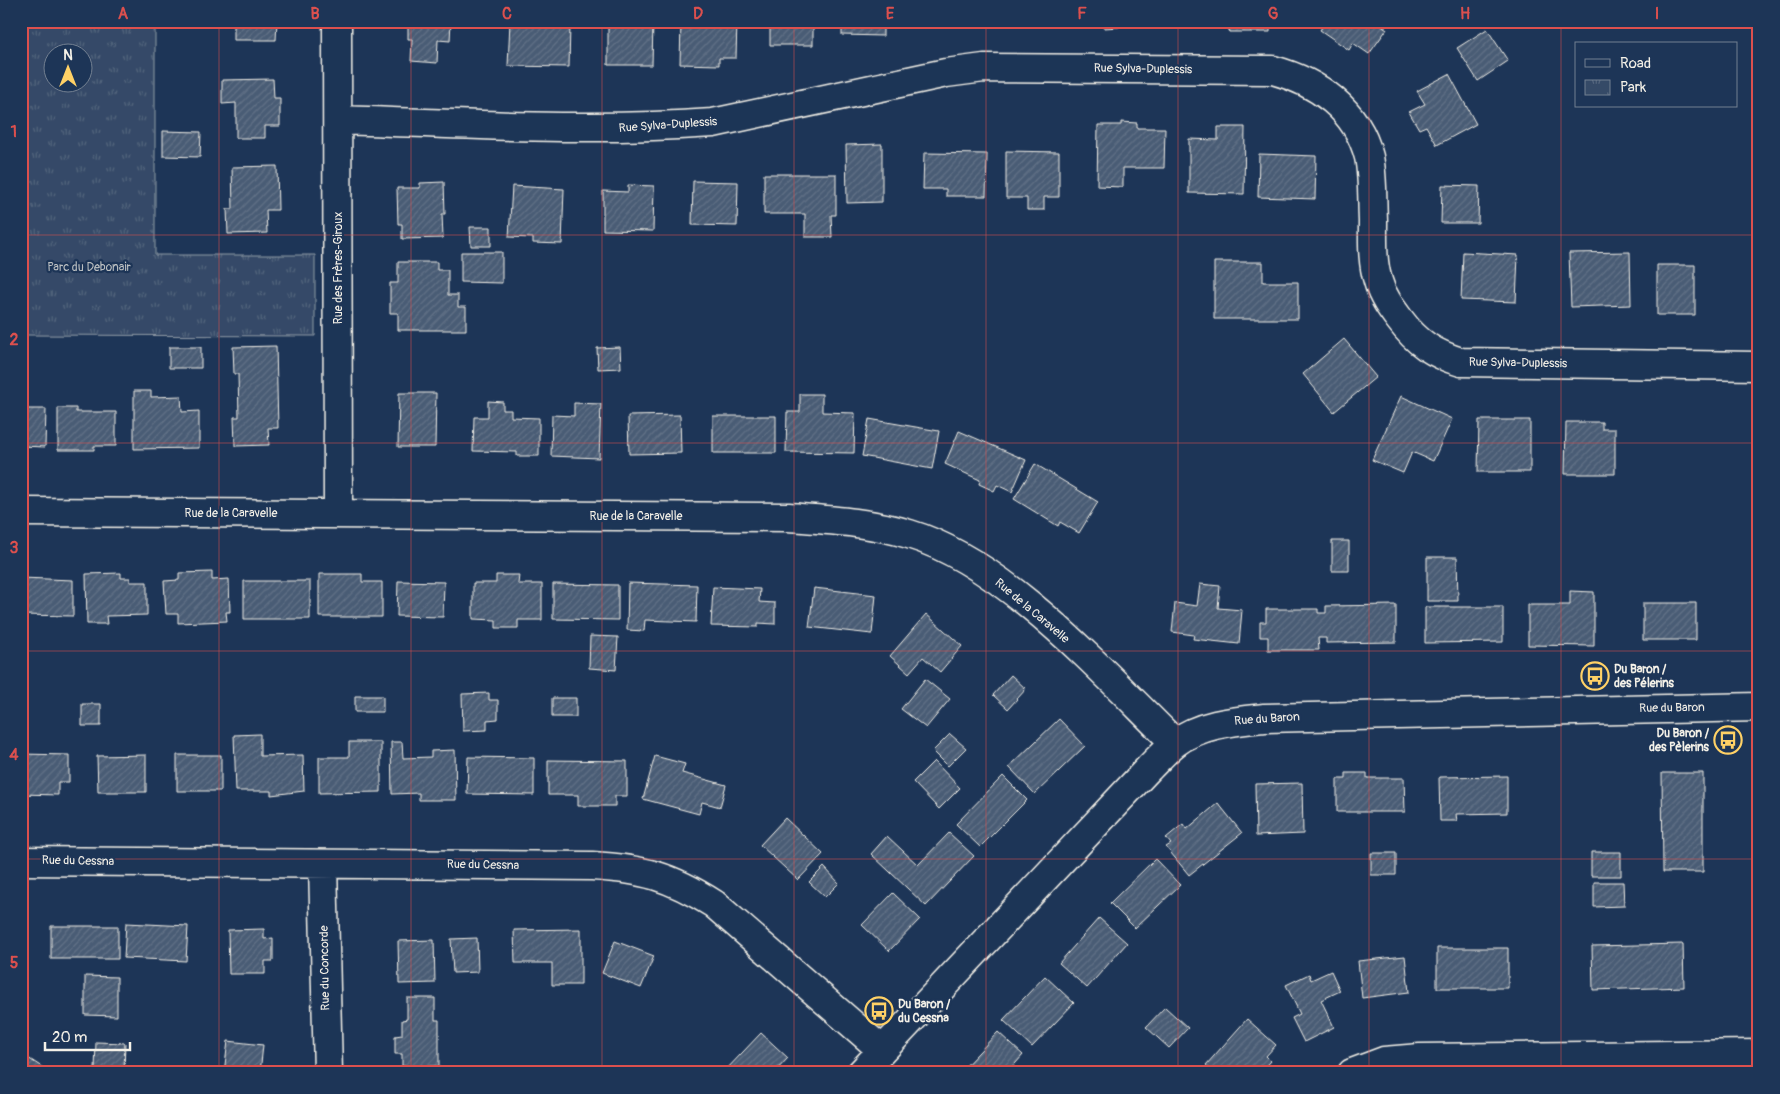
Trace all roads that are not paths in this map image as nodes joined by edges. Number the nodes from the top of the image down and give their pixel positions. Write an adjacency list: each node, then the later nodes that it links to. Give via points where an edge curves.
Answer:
1 (337, 21): 2 (street, Rue des Frères-Giroux)
2 (338, 120): 3 (street, Rue Sylva-Duplessis, via 608,128 674,126 713,123 946,73 984,68 1273,70 1298,77 1319,88 1338,102 1356,125 1369,156 1377,281 1385,300 1411,335 1439,356 1461,362); 5 (street, Rue des Frères-Giroux)
3 (1759, 366)
4 (21, 512): 5 (street, Rue de la Caravelle)
5 (338, 514): 7 (street, Rue de la Caravelle, via 789,517 852,522 910,534 964,558 1010,590 1051,624)
6 (1759, 707): 7 (street, Rue du Baron, via 1264,718 1231,721 1197,731)
7 (1175, 743): 10 (street, Rue du Baron)
8 (21, 861): 9 (street, Rue du Cessna)
9 (323, 864): 10 (street, Rue du Cessna, via 592,866 660,875 714,904); 12 (street, Rue du Concorde)
10 (882, 1050): 13 (street, Rue du Baron)
11 (1759, 1054): 14 (street, via 1420,1058 1384,1061)
12 (328, 1073)
13 (862, 1073)
14 (1352, 1073)

